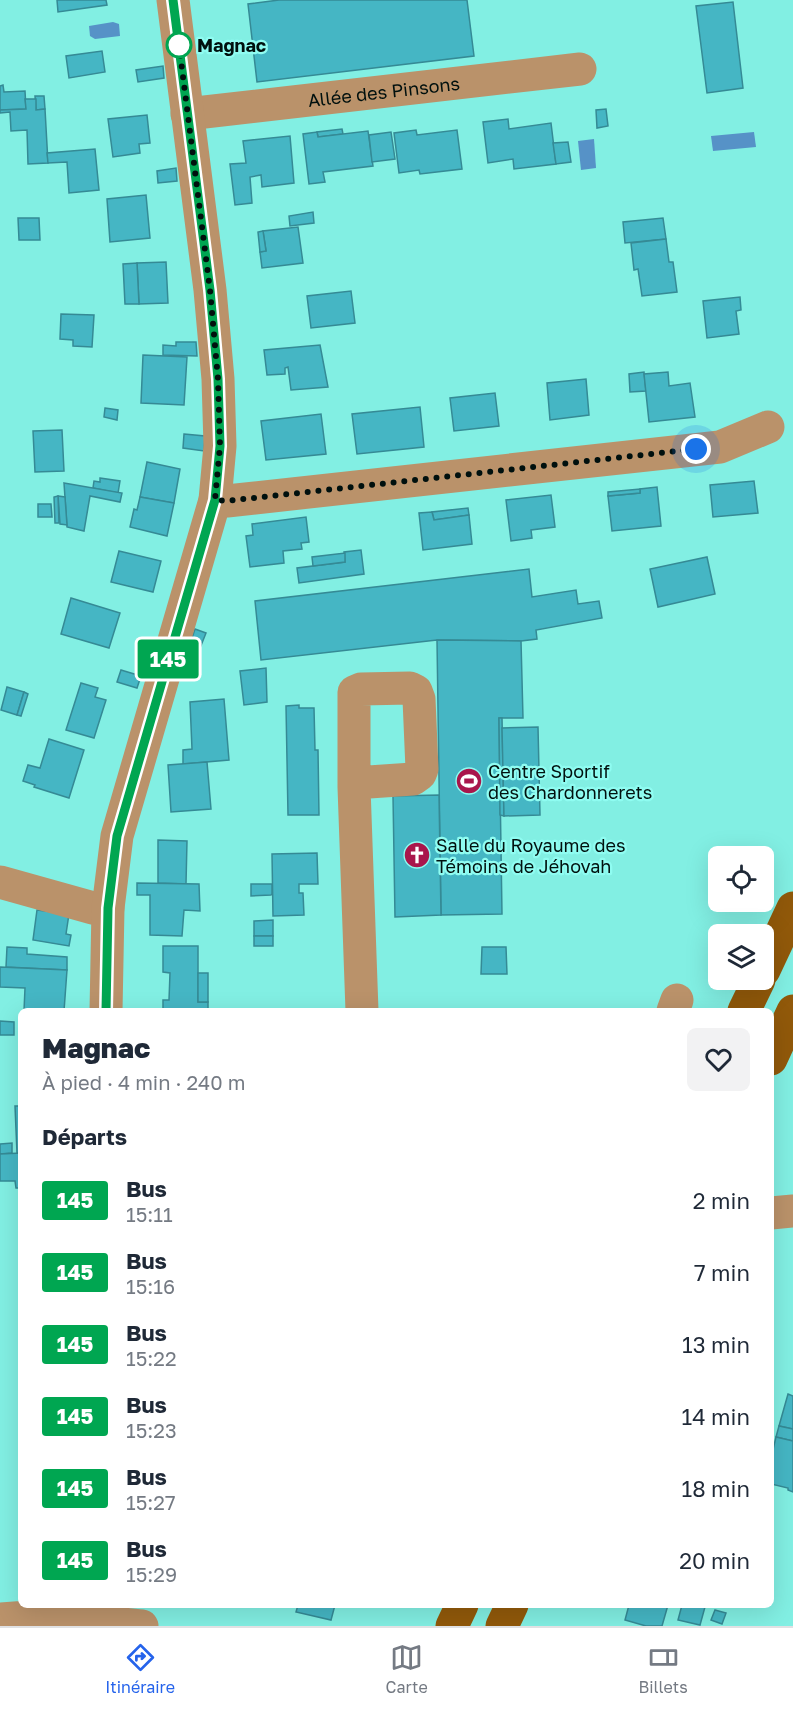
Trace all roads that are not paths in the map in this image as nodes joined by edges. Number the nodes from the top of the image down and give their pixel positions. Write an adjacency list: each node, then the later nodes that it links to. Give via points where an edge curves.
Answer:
1 (173, 0): 3 (street)
2 (580, 69): 3 (street, Allée des Pinsons)
3 (187, 114): 5 (street, via 218,379 220,446)
4 (768, 427): 5 (street, via 720,447)
5 (215, 500): 8 (street, via 117,836)
6 (354, 783): 13 (street)
7 (0, 882): 8 (street, via 93,908)
8 (108, 908): 12 (street)
9 (793, 908): 10 (main road)
10 (774, 949)
11 (754, 990): 14 (main road)
12 (106, 1008)
13 (362, 1008)
14 (745, 1008)
15 (793, 1011): 16 (main road)
16 (774, 1052)
17 (793, 1211): 18 (street)
18 (774, 1213)
19 (461, 1608): 24 (main road)
20 (486, 1608): 25 (main road)
21 (511, 1608): 26 (main road)
22 (14, 1614): 23 (street)
23 (142, 1626)
24 (452, 1626)
25 (477, 1626)
26 (502, 1626)

